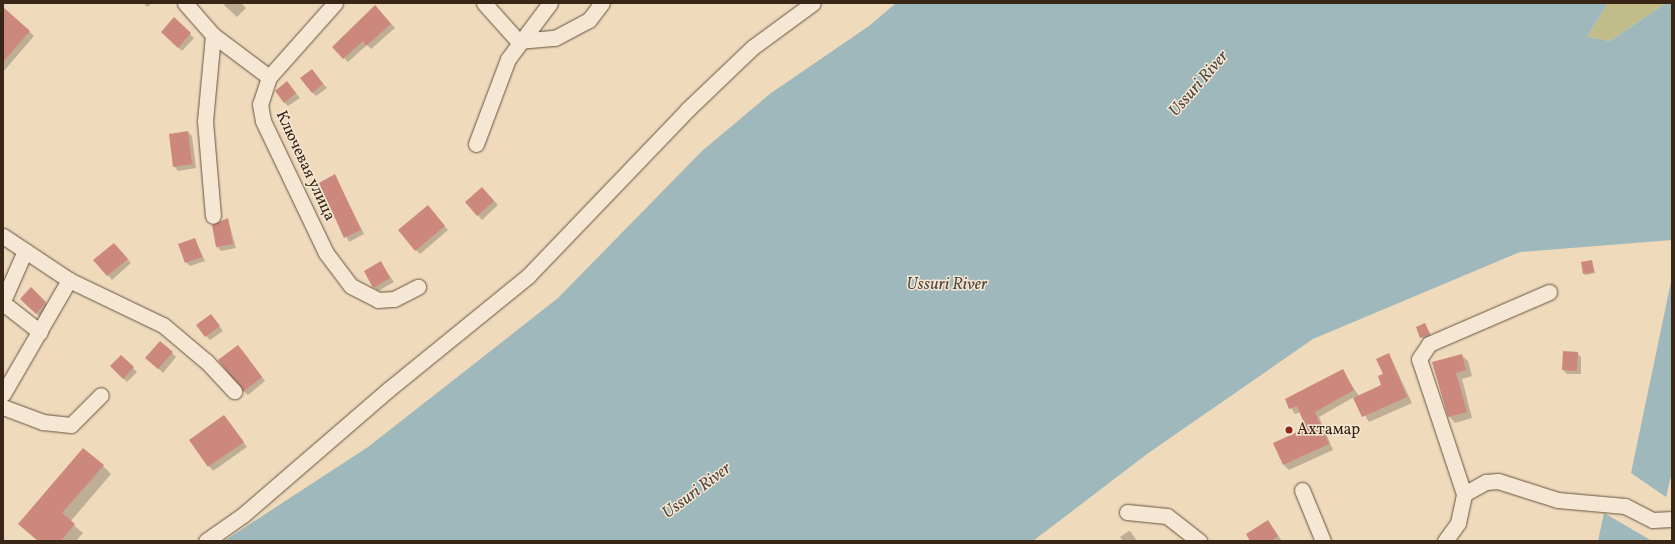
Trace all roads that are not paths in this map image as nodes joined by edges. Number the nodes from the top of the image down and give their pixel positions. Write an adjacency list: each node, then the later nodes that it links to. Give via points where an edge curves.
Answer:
1 (185, 3): 7 (street)
2 (335, 3): 9 (street, Ключевая улица)
3 (484, 3): 8 (street)
4 (550, 3): 8 (street)
5 (602, 3): 8 (street, via 589,20 554,38)
6 (813, 3): 28 (street, via 754,47 693,105 528,276 389,389 243,515)
7 (213, 35): 9 (street); 11 (street, via 205,121)
8 (518, 41): 10 (street, via 493,92)
9 (269, 77): 15 (street, Ключевая улица, via 260,104 263,121 326,253 351,286 367,297 394,299)
10 (476, 144)
11 (213, 216)
12 (3, 236): 13 (street)
13 (26, 251): 14 (street); 17 (street)
14 (69, 280): 18 (street); 20 (street, via 163,325 207,362)
15 (418, 287)
16 (1549, 292): 25 (street, via 1429,344 1419,359)
17 (3, 302): 18 (street)
18 (40, 332): 19 (street)
19 (8, 376): 21 (street)
20 (234, 391)
21 (3, 394)
22 (101, 395): 23 (street, via 71,425 43,422)
23 (3, 407)
24 (1302, 490): 30 (street)
25 (1464, 494): 27 (street, via 1486,482 1498,481 1558,500 1626,506 1653,520); 31 (street, via 1458,523)
26 (1127, 512): 29 (street, via 1167,516)
27 (1672, 519)
28 (206, 541)
29 (1199, 541)
30 (1323, 541)
31 (1445, 541)

